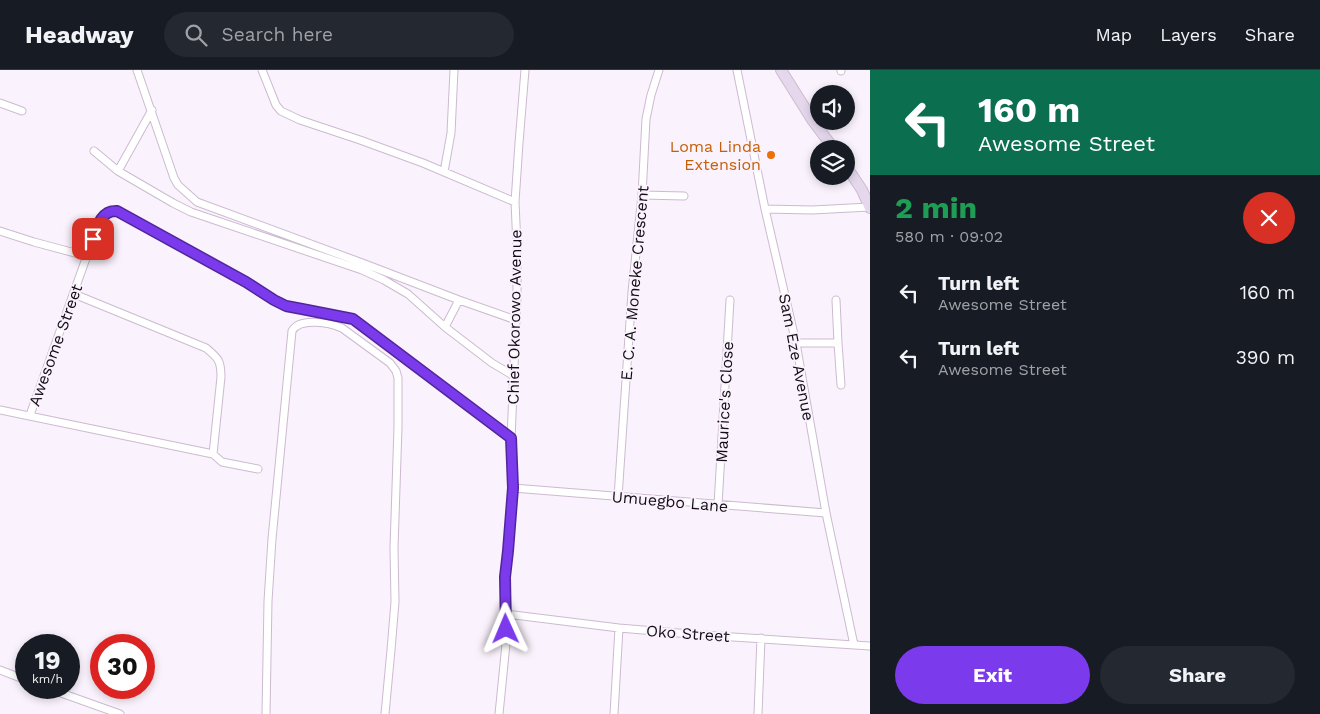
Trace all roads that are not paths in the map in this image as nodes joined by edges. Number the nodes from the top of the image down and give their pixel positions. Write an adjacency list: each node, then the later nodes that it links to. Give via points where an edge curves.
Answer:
1 (137, 70): 9 (street)
2 (262, 70): 14 (street, via 281,111)
3 (454, 70): 14 (street, via 451,134)
4 (525, 70): 19 (street, Chief Okorowo Avenue)
5 (659, 70): 17 (street, E. C. A. Moneke Crescent, via 646,119)
6 (737, 70): 21 (street, Sam Eze Avenue)
7 (781, 70): 11 (main road)
8 (0, 103): 10 (street)
9 (152, 110): 13 (street); 25 (street, via 174,178 197,202)
10 (22, 111)
11 (828, 140)
12 (94, 151): 13 (street)
13 (118, 171): 29 (street, via 191,212 384,280 408,294)
14 (444, 172): 19 (street)
15 (855, 176): 16 (main road)
16 (866, 189): 20 (main road)
17 (642, 195): 18 (street); 40 (street, E. C. A. Moneke Crescent)
18 (684, 196)
19 (515, 202): 28 (street, Chief Okorowo Avenue)
20 (870, 208): 21 (street)
21 (764, 209): 30 (street, Sam Eze Avenue)
22 (0, 231): 23 (street)
23 (86, 256): 24 (street, Awesome Street); 36 (street, Awesome Street, via 104,214 110,210 117,211 286,306 353,319)
24 (74, 294): 35 (street, Awesome Street); 37 (street, via 206,348 217,357 221,377)
25 (460, 300): 28 (street); 29 (street)
26 (730, 300): 41 (street, Maurice's Close)
27 (836, 300): 31 (street)
28 (516, 320): 32 (street, Chief Okorowo Avenue)
29 (445, 327): 32 (street)
30 (796, 343): 31 (street); 42 (street, Sam Eze Avenue)
31 (838, 343): 33 (street)
32 (514, 376): 36 (street, Chief Okorowo Avenue)
33 (841, 385)
34 (0, 410): 35 (street)
35 (30, 415): 37 (street)
36 (511, 438): 39 (street, Chief Okorowo Avenue)
37 (213, 454): 38 (street, via 222,462)
38 (258, 469)
39 (513, 488): 40 (street, Umuegbo Lane); 43 (street, Chief Okorowo Avenue, via 505,577)
40 (618, 497): 41 (street, Umuegbo Lane)
41 (718, 504): 42 (street, Umuegbo Lane)
42 (826, 513): 46 (street, Sam Eze Avenue)
43 (506, 614): 44 (street, Oko Street); 54 (street, Chief Okorowo Avenue)
44 (619, 628): 45 (street, Oko Street); 55 (street)
45 (762, 638): 46 (street, Oko Street); 56 (street)
46 (854, 645): 47 (street, Oko Street)
47 (870, 646)
48 (0, 670): 49 (street)
49 (15, 676)
50 (78, 699): 51 (street)
51 (120, 714)
52 (266, 714): 53 (street, via 272,539 292,331 301,324 315,322 342,328 390,363 398,378 394,602)
53 (385, 714)
54 (499, 714)
55 (614, 714)
56 (758, 714)

